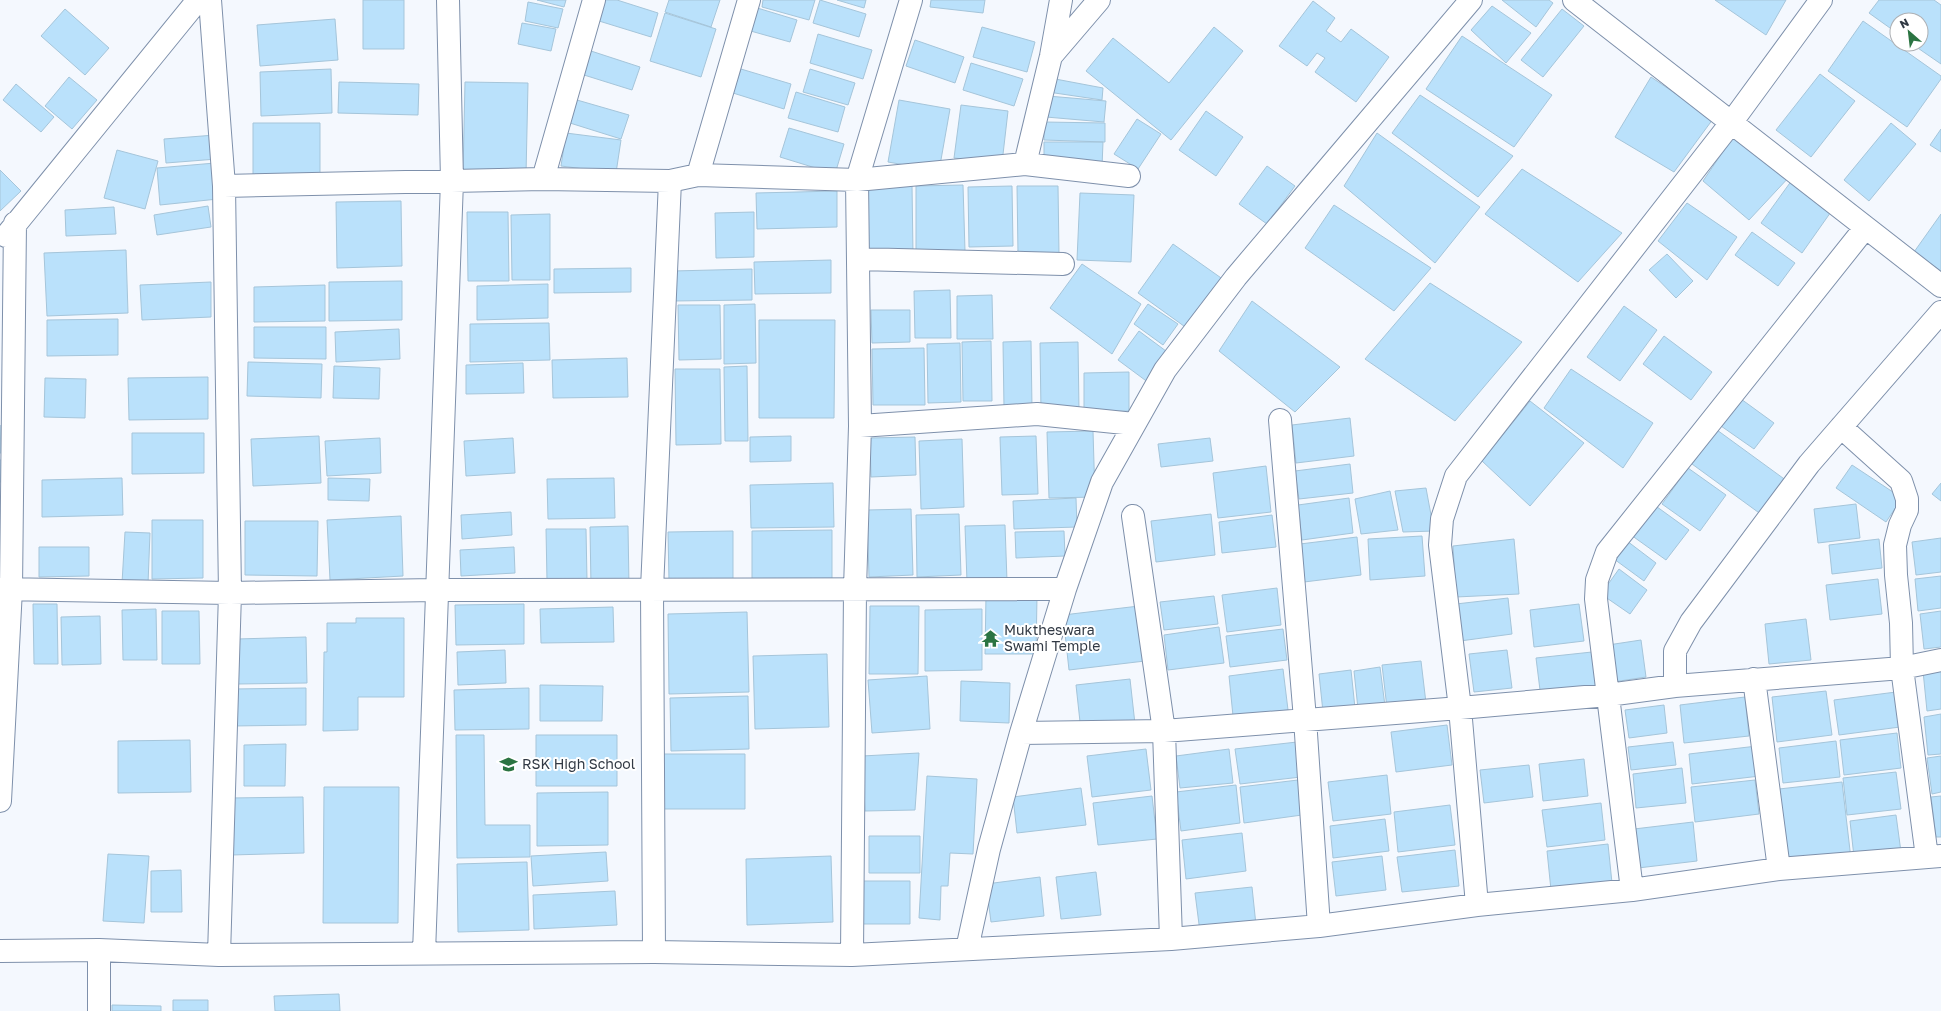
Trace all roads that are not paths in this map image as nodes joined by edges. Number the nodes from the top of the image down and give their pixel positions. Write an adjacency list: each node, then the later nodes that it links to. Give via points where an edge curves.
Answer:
1 (198, 0): 22 (street)
2 (210, 0): 21 (street)
3 (448, 0): 19 (street)
4 (594, 0): 17 (street)
5 (749, 0): 15 (street)
6 (911, 0): 18 (street)
7 (1061, 0): 12 (street)
8 (1099, 0): 12 (street)
9 (1471, 0): 30 (street, via 1236,277 1164,370)
10 (1574, 0): 13 (street)
11 (1821, 0): 13 (street)
12 (1051, 56): 14 (street)
13 (1731, 123): 23 (street); 45 (street, via 1456,476 1442,519 1440,545)
14 (1025, 164): 16 (street); 18 (street)
15 (698, 175): 18 (street); 20 (street)
16 (1129, 176)
17 (543, 179): 19 (street); 20 (street)
18 (857, 180): 25 (street)
19 (452, 181): 21 (street); 37 (street)
20 (670, 181): 38 (street)
21 (224, 186): 39 (street)
22 (15, 223): 24 (street); 34 (street)
23 (1865, 228): 27 (street); 44 (street, via 1606,552 1597,580 1596,599)
24 (0, 245)
25 (858, 259): 26 (street); 31 (street)
26 (1063, 264)
27 (1941, 286)
28 (1941, 312): 32 (street)
29 (1280, 420): 46 (street)
30 (1134, 424): 31 (street, via 1037,414); 36 (street, via 1102,482)
31 (860, 426): 35 (street)
32 (1841, 427): 41 (street, via 1901,481 1907,498 1907,510 1895,545); 43 (street, via 1809,464 1691,622 1675,651)
33 (1133, 516): 47 (street)
34 (5, 589): 39 (street); 49 (street)
35 (855, 589): 36 (street); 38 (street); 62 (street)
36 (1065, 589): 48 (street)
37 (436, 590): 38 (street); 39 (street); 60 (street)
38 (652, 590): 59 (street)
39 (230, 593): 61 (street)
40 (1941, 660): 41 (street)
41 (1902, 668): 42 (street); 50 (street)
42 (1754, 679): 43 (street); 51 (street)
43 (1675, 686): 44 (street)
44 (1608, 695): 45 (street); 52 (street)
45 (1460, 708): 46 (street); 53 (street)
46 (1305, 719): 47 (street); 54 (street)
47 (1164, 731): 48 (street); 55 (street)
48 (1021, 733): 56 (street, via 988,849)
49 (0, 800)
50 (1934, 857): 51 (street)
51 (1779, 868): 52 (street)
52 (1632, 890): 53 (street)
53 (1477, 905): 54 (street)
54 (1319, 926): 55 (street)
55 (1171, 939): 56 (street)
56 (967, 949): 62 (street)
57 (99, 950): 58 (street); 61 (street); 63 (street)
58 (0, 951)
59 (654, 952): 60 (street); 62 (street)
60 (424, 953): 61 (street)
61 (219, 955)
62 (852, 955)
63 (99, 1011)

